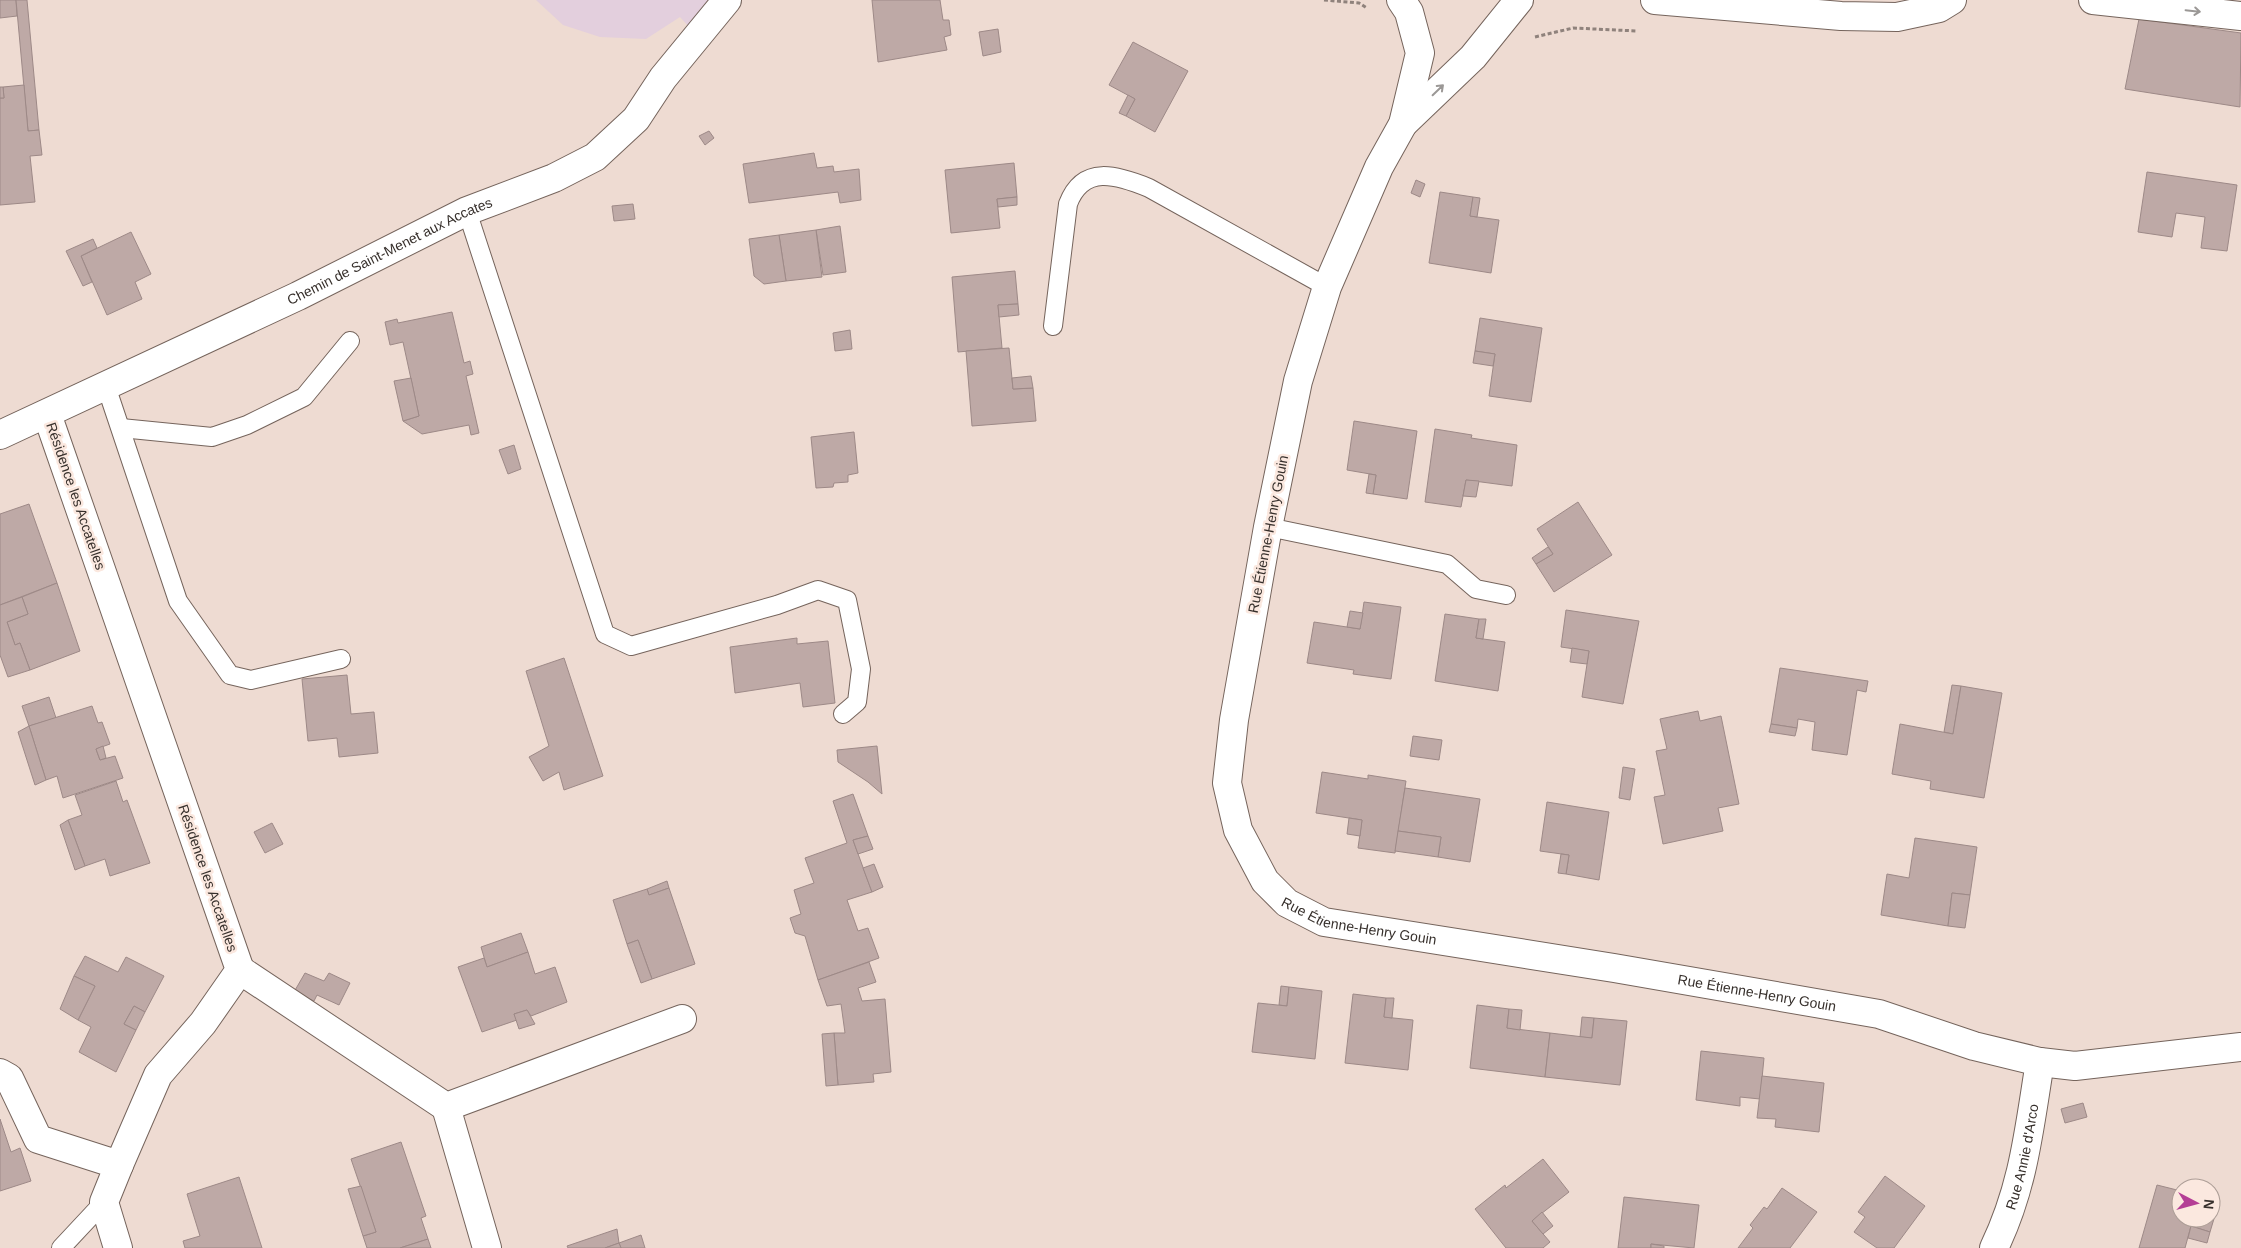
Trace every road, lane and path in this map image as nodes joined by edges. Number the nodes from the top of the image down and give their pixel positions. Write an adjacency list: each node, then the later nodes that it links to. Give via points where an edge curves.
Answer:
1 (727, 0): 13 (street, Chemin de Saint-Menet aux Accates, via 663,78 636,119 595,157 554,178)
2 (1324, 0): 8 (path, via 1359,3)
3 (1401, 0): 12 (street, Rue Étienne-Henry Gouin, via 1409,12 1420,53)
4 (1519, 0): 12 (street, Rue Étienne-Henry Gouin, one-way to 4, via 1473,57)
5 (1656, 0): 6 (street, via 1897,18 1939,8)
6 (1952, 0)
7 (2092, 0): 9 (street, one-way to 9)
8 (1374, 12)
9 (2241, 16)
10 (1640, 31): 11 (path, via 1573,28)
11 (1531, 37)
12 (1403, 124): 14 (street, Rue Étienne-Henry Gouin, via 1379,167)
13 (467, 212): 17 (street, Chemin de Saint-Menet aux Accates); 24 (lane, via 605,634 631,646 777,605 818,590 847,600 861,669 857,702)
14 (1327, 287): 15 (lane, via 1149,188 1121,177 1094,176 1074,190 1068,204); 21 (street, Rue Étienne-Henry Gouin, via 1298,381)
15 (1053, 326)
16 (350, 341): 19 (lane, via 304,398 247,425 212,437)
17 (106, 386): 18 (street, Chemin de Saint-Menet aux Accates); 19 (lane)
18 (47, 414): 20 (street, Chemin de Saint-Menet aux Accates); 25 (street, Résidence les Accatelles)
19 (121, 428): 23 (lane, via 178,601 230,675 251,680)
20 (0, 435)
21 (1268, 527): 22 (lane, via 1448,564 1476,590); 28 (street, Rue Étienne-Henry Gouin, via 1234,720 1227,783 1238,830 1265,881 1287,903 1324,922 1879,1014 1974,1046)
22 (1506, 595)
23 (341, 659)
24 (843, 714)
25 (240, 970): 30 (street); 31 (street, Résidence les Accatelles, via 203,1023 158,1075)
26 (682, 1019): 30 (street)
27 (2241, 1047): 28 (street, Rue Étienne-Henry Gouin, via 2075,1066)
28 (2040, 1062): 36 (street, Rue Annie d'Arco, via 2023,1170)
29 (0, 1073): 31 (street, via 9,1078 38,1138)
30 (446, 1107): 35 (street)
31 (119, 1165): 32 (street, Résidence les Accatelles)
32 (104, 1202): 33 (lane); 34 (street)
33 (61, 1248)
34 (118, 1248)
35 (487, 1248)
36 (1994, 1248)

